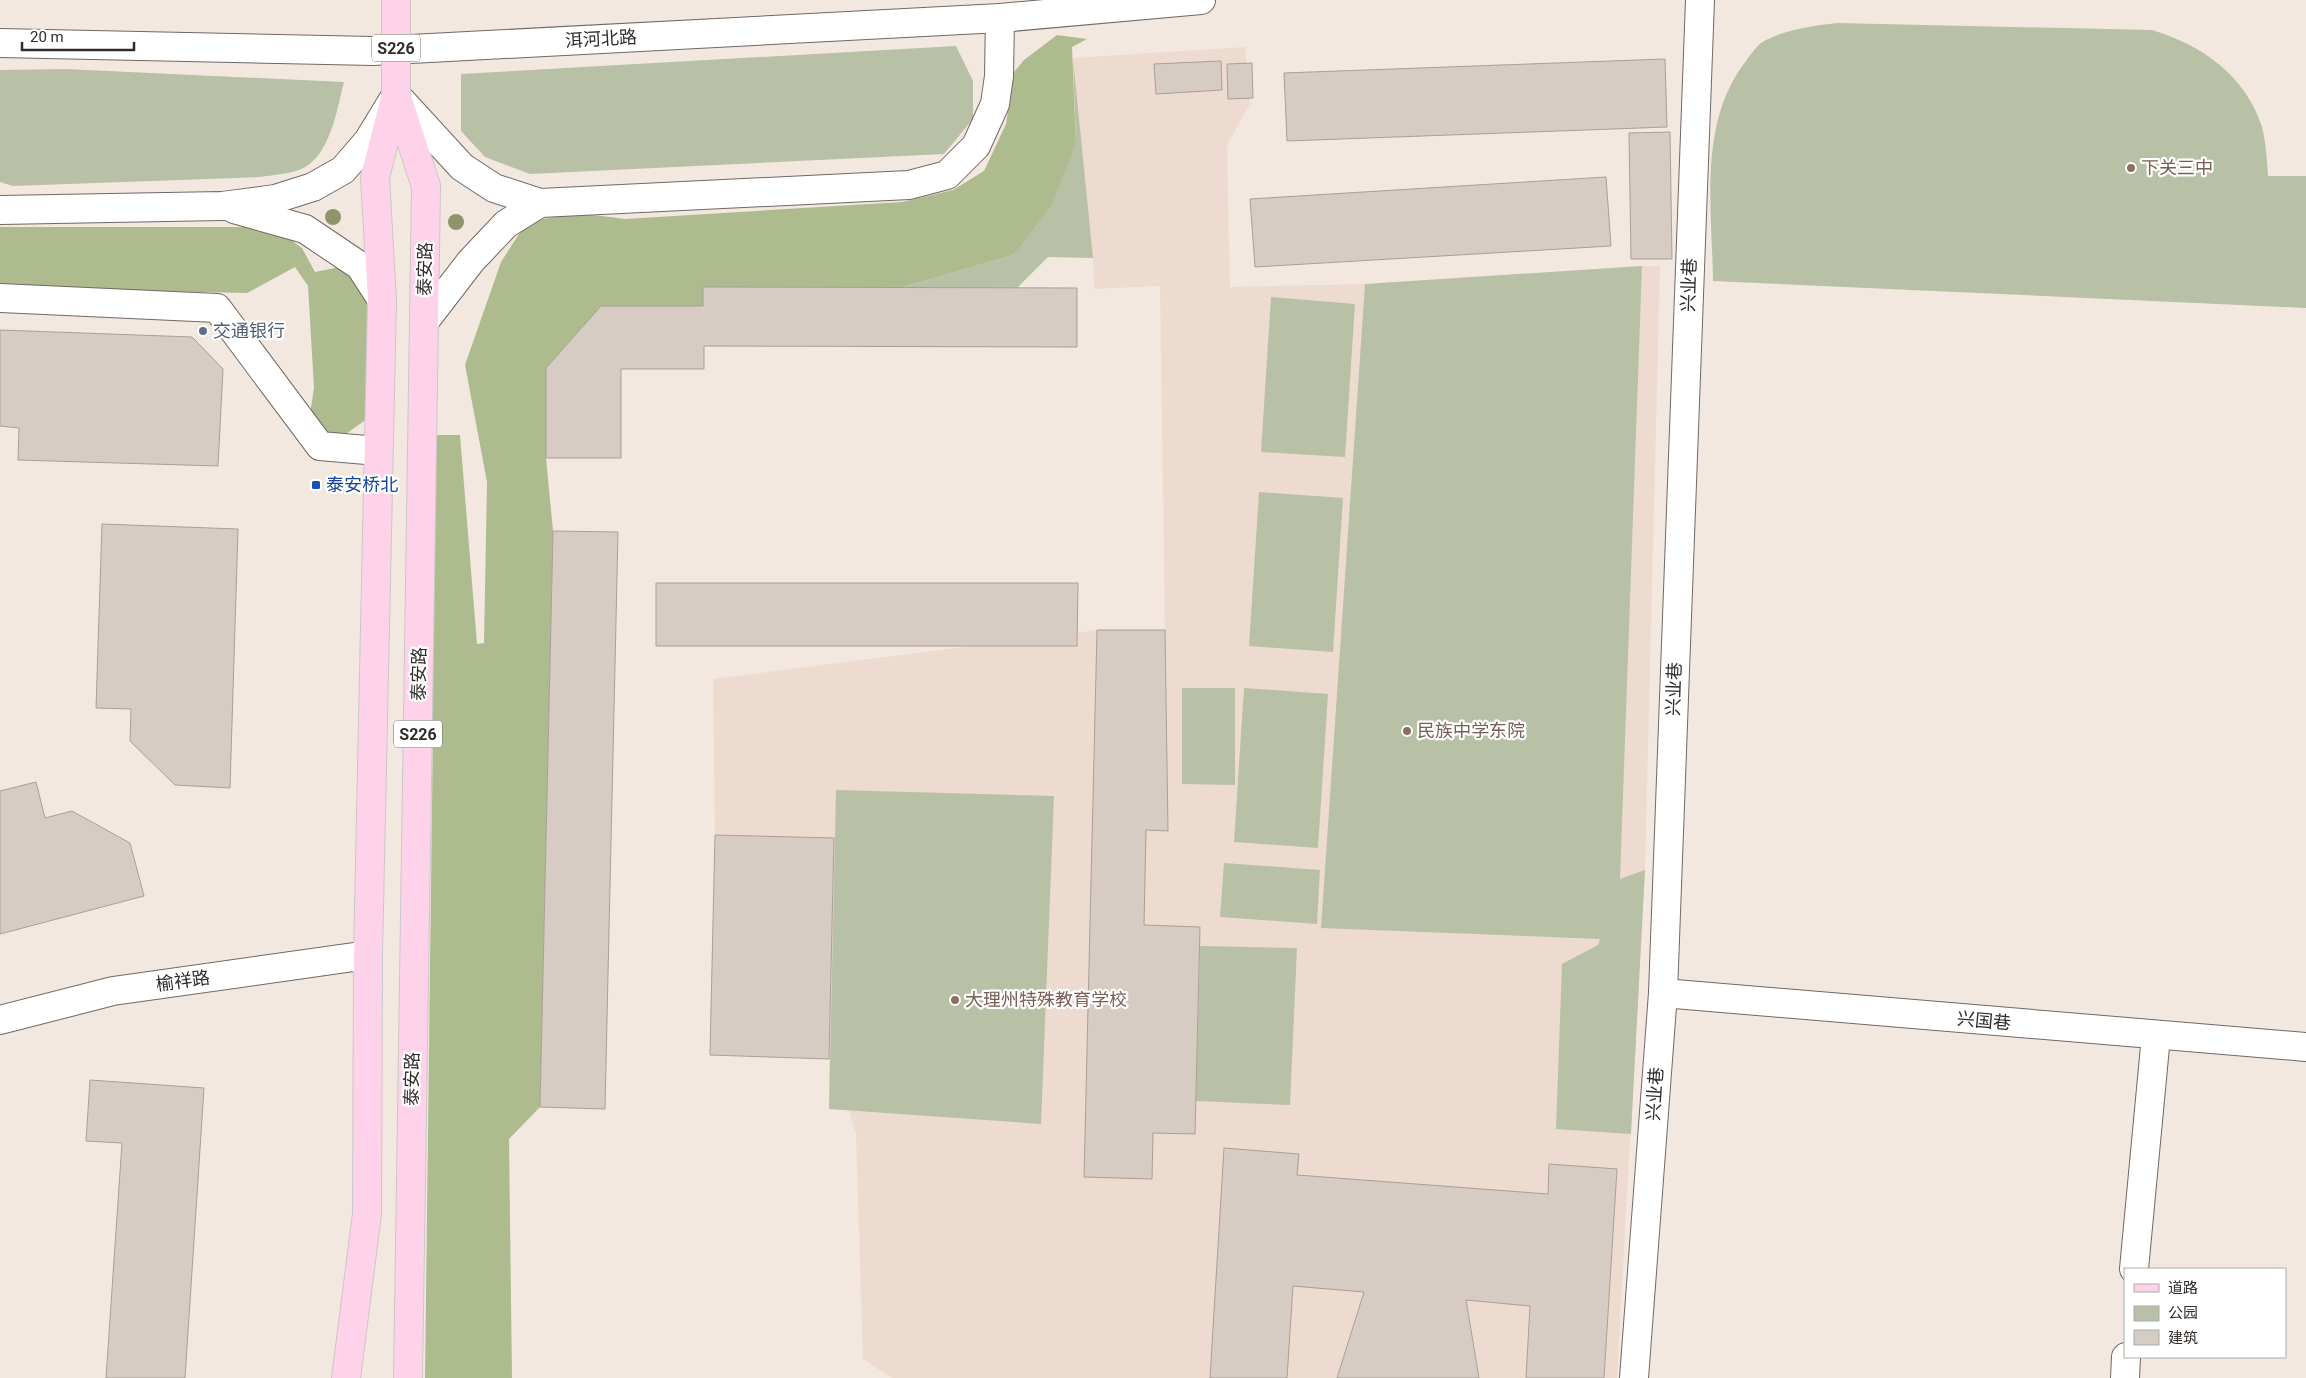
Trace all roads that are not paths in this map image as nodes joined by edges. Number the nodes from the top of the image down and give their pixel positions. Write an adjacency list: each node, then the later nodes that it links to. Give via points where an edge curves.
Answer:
1 (396, 0): 6 (main road, 泰安路 / S226, bridge)
2 (1200, 0): 4 (street, 洱河北路)
3 (1700, 0): 15 (street, 兴业巷)
4 (1000, 18): 5 (street, 洱河北路, via 373,51); 7 (street, via 995,104 976,146 947,175 909,185)
5 (0, 43)
6 (396, 95): 7 (street, via 462,167 494,188); 8 (street, via 368,141 343,170 312,187 275,199); 11 (main road, 泰安路 / S226, via 374,176); 12 (main road, 泰安路 / S226, via 426,186)
7 (540, 203): 12 (street, via 506,224 471,261)
8 (222, 206): 9 (street); 11 (street, via 305,229 360,266)
9 (0, 210)
10 (0, 298): 13 (street, via 217,308 320,446)
11 (382, 300): 13 (main road, 泰安路 / S226)
12 (424, 322): 22 (main road, 泰安路 / S226)
13 (378, 451): 14 (main road, 泰安路 / S226)
14 (368, 955): 16 (street, 榆祥路, via 113,992); 21 (main road, 泰安路 / S226, via 367,1214)
15 (1663, 993): 17 (street, 兴国巷); 23 (street, 兴业巷)
16 (0, 1020)
17 (2156, 1036): 18 (street, 兴国巷); 19 (street)
18 (2306, 1047)
19 (2134, 1268)
20 (2126, 1358): 24 (street)
21 (346, 1378)
22 (408, 1378)
23 (1634, 1378)
24 (2124, 1378)

